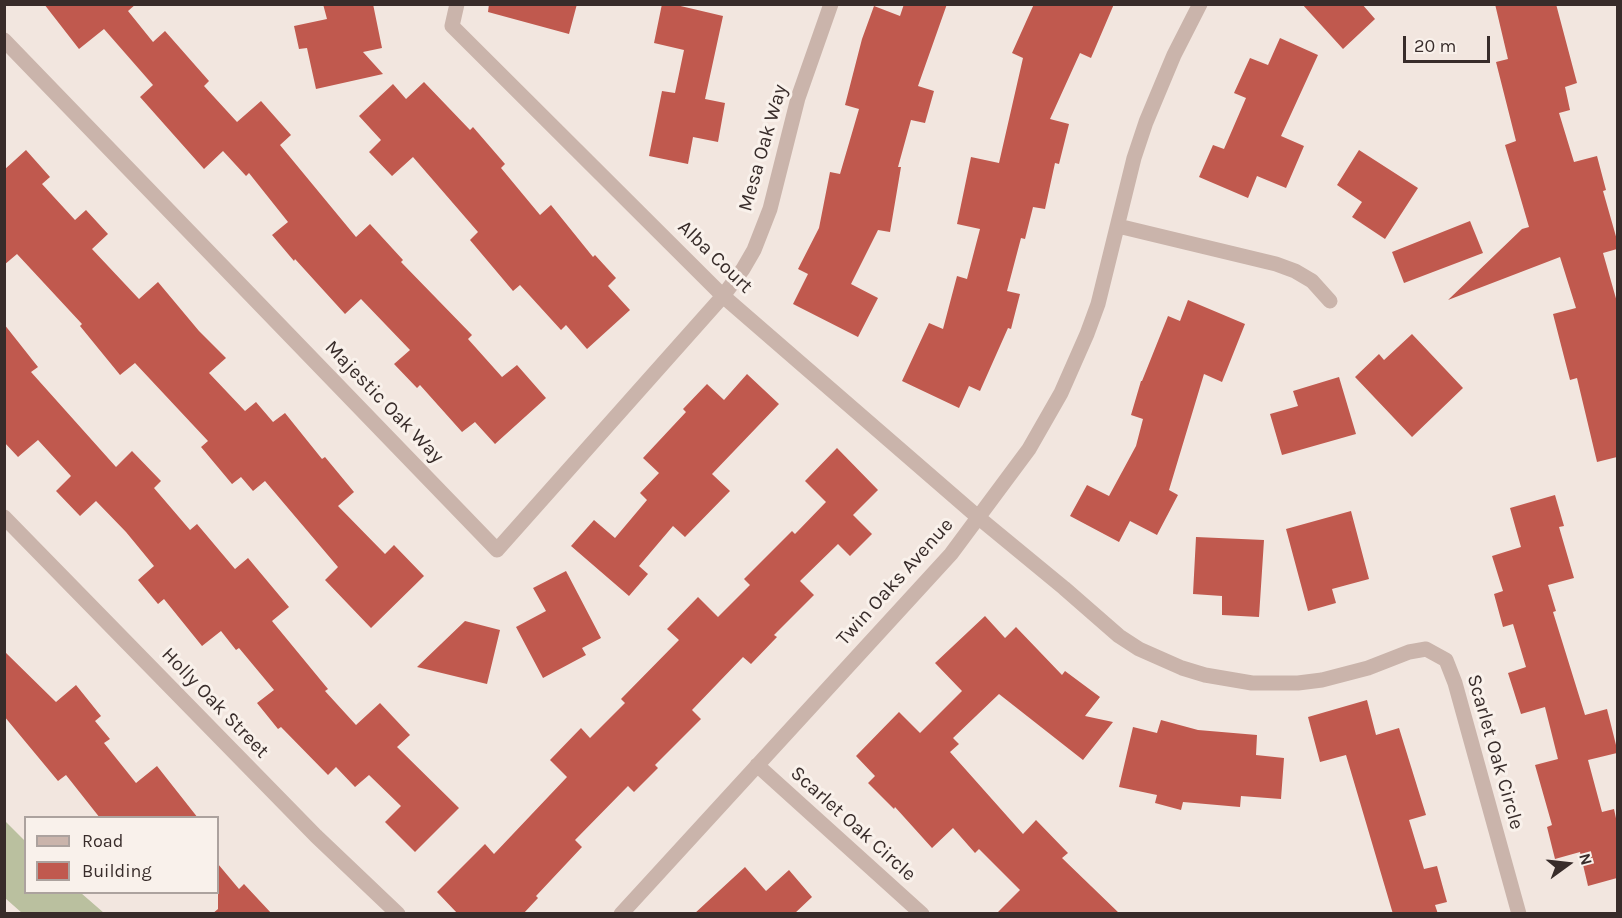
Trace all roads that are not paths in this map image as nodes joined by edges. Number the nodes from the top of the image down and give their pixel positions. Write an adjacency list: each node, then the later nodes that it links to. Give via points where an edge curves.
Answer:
1 (457, 4): 6 (street, Alba Court, via 452,26)
2 (831, 4): 6 (street, Mesa Oak Way, via 798,98 770,209 754,250)
3 (1200, 4): 5 (street, Twin Oaks Avenue, via 1146,122)
4 (4, 40): 6 (street, Majestic Oak Way, via 497,550)
5 (1118, 226): 7 (street, via 1286,267 1312,281); 9 (street, Twin Oaks Avenue, via 1098,304 1061,393 1029,449)
6 (723, 296): 9 (street, Alba Court)
7 (1330, 301)
8 (4, 518): 11 (street, Holly Oak Street, via 316,836)
9 (979, 518): 10 (street, Twin Oaks Avenue, via 951,554); 14 (street, Scarlet Oak Circle, via 1119,636 1140,649 1205,675 1252,683 1298,683 1345,675 1426,649 1446,660)
10 (757, 765): 12 (street, Twin Oaks Avenue); 13 (street, Scarlet Oak Circle)
11 (398, 914)
12 (621, 914)
13 (922, 914)
14 (1519, 914)

